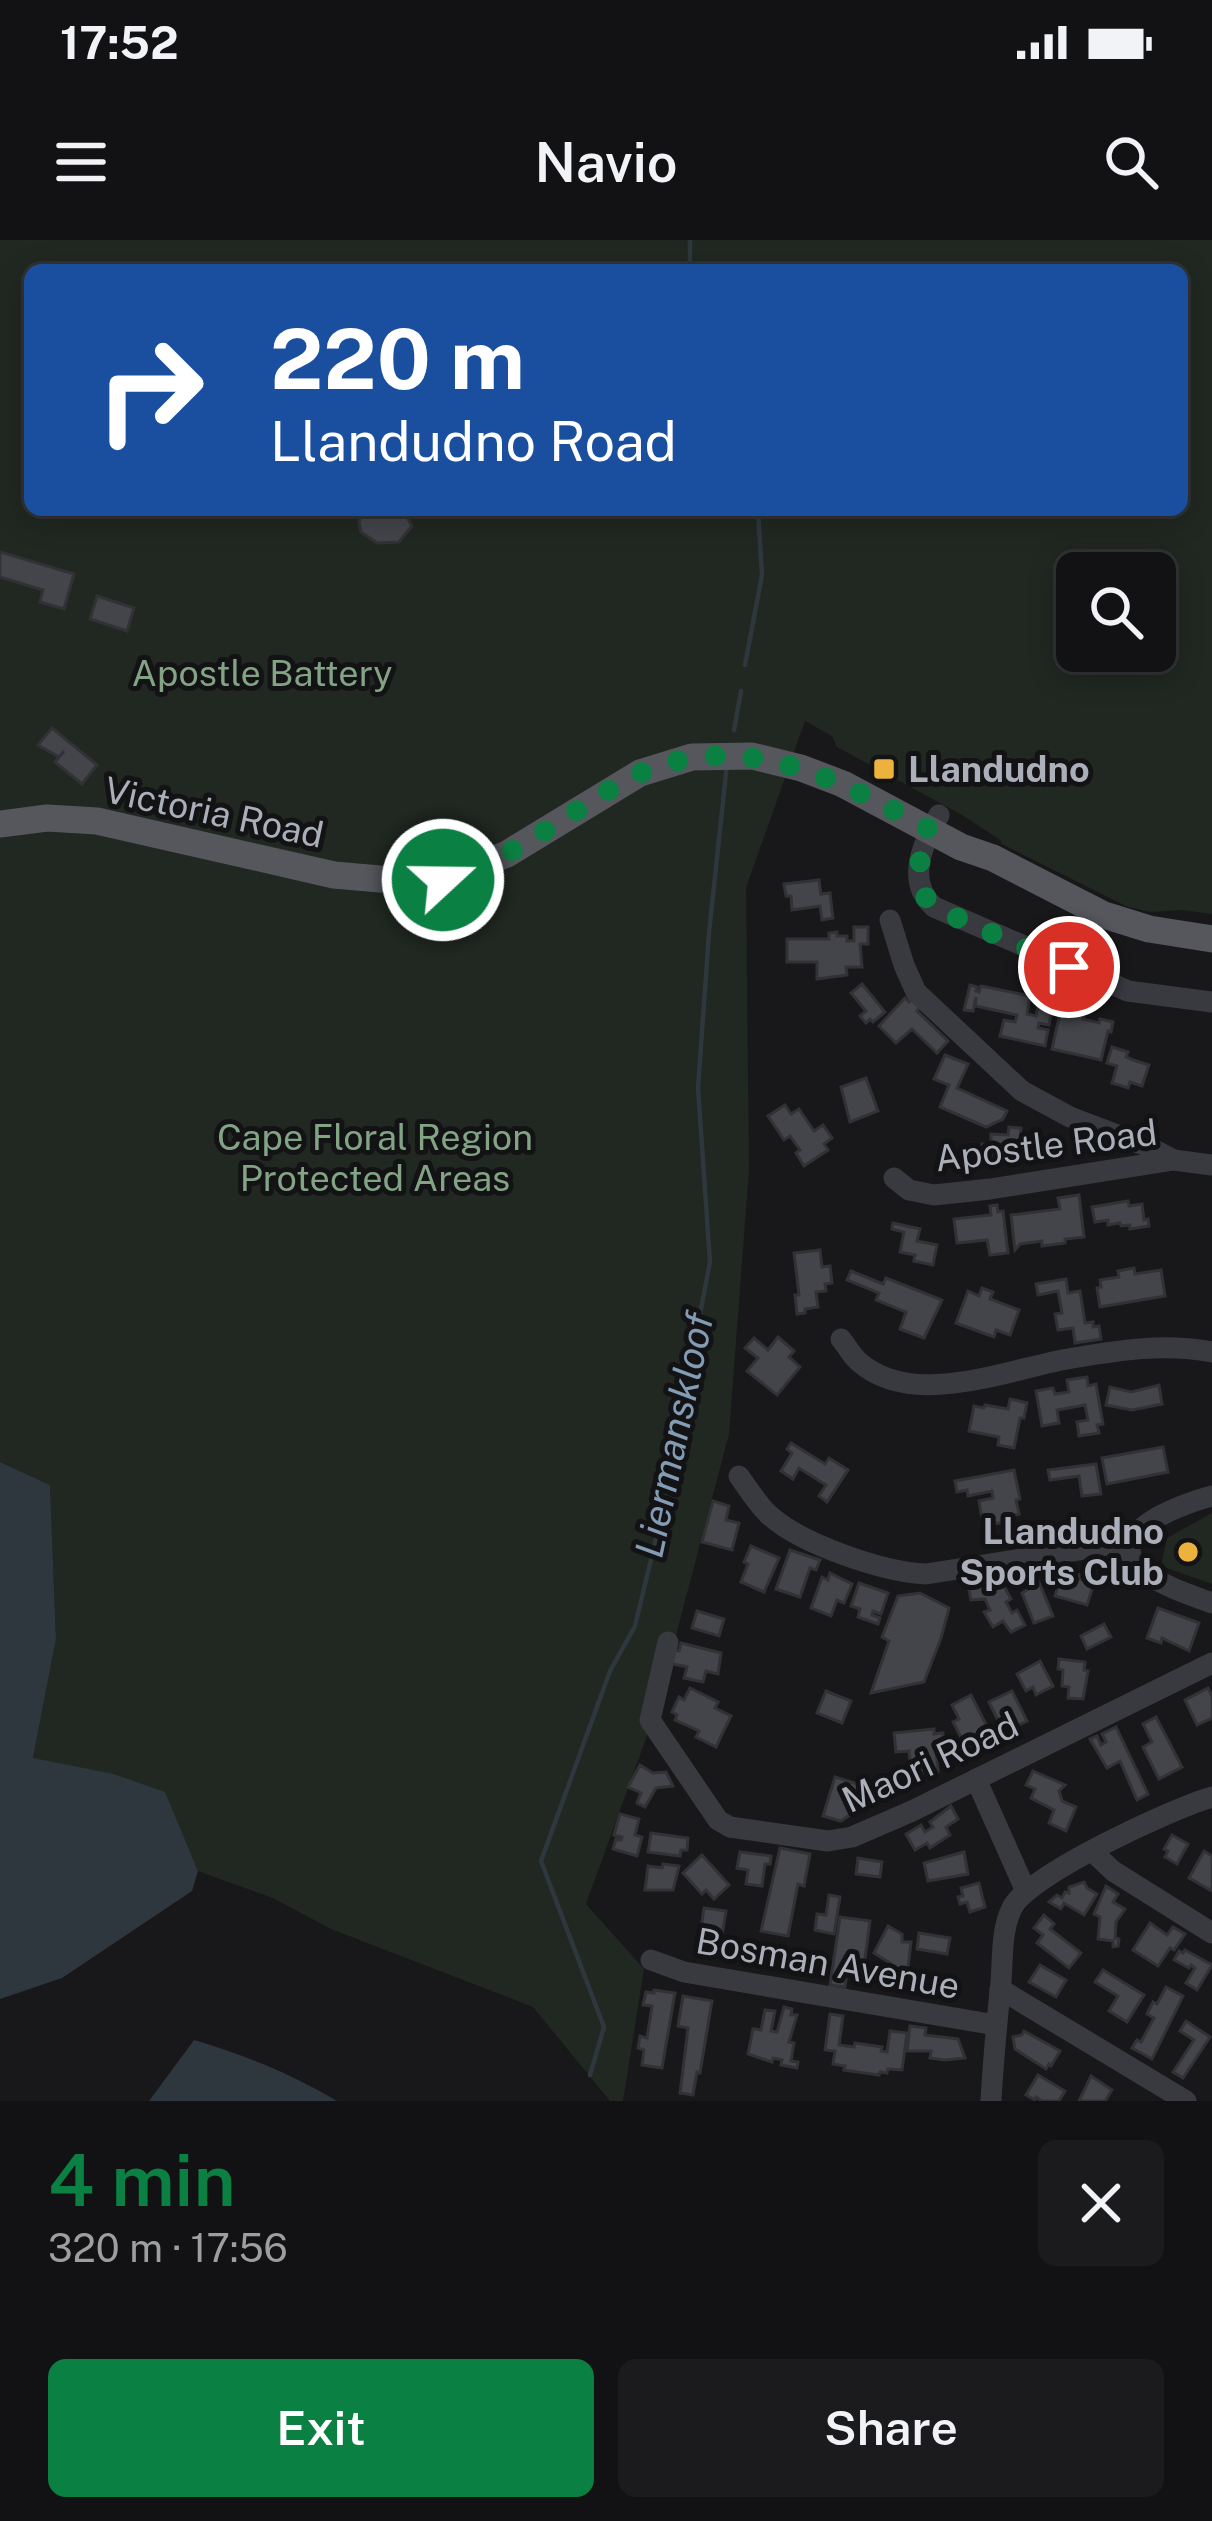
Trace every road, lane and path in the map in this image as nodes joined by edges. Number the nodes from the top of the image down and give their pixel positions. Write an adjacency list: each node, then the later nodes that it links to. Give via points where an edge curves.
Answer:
1 (935, 822): 2 (main road, Victoria Road, via 801,768 710,755 640,773 507,854 431,880 334,875 97,820); 4 (main road, Victoria Road, via 1104,915); 5 (street, via 918,867 922,894 934,907 1128,991)
2 (0, 824)
3 (890, 920): 6 (street, via 916,992 1022,1090)
4 (1212, 939)
5 (1212, 1002)
6 (1174, 1160): 7 (street, Apostle Road); 8 (street, Apostle Road, via 957,1193 922,1194)
7 (1212, 1166)
8 (894, 1178)
9 (842, 1339): 10 (street, via 873,1371 931,1385 1145,1348)
10 (1212, 1352)
11 (739, 1476): 13 (street, via 788,1530 910,1573)
12 (1212, 1496): 13 (street, via 1145,1523)
13 (1130, 1542): 14 (street, via 1149,1576)
14 (1212, 1603)
15 (668, 1642): 17 (street, Maori Road, via 651,1724 722,1824 838,1840)
16 (1212, 1663): 17 (street, Maori Road)
17 (976, 1779): 20 (street)
18 (1212, 1796): 19 (street)
19 (1092, 1852): 20 (street); 21 (street)
20 (1025, 1889): 23 (street, via 1004,1930)
21 (1212, 1933)
22 (652, 1960): 24 (street, Bosman Avenue)
23 (1000, 1989): 24 (street); 26 (street)
24 (996, 2025): 25 (street)
25 (991, 2101)
26 (1186, 2101)

